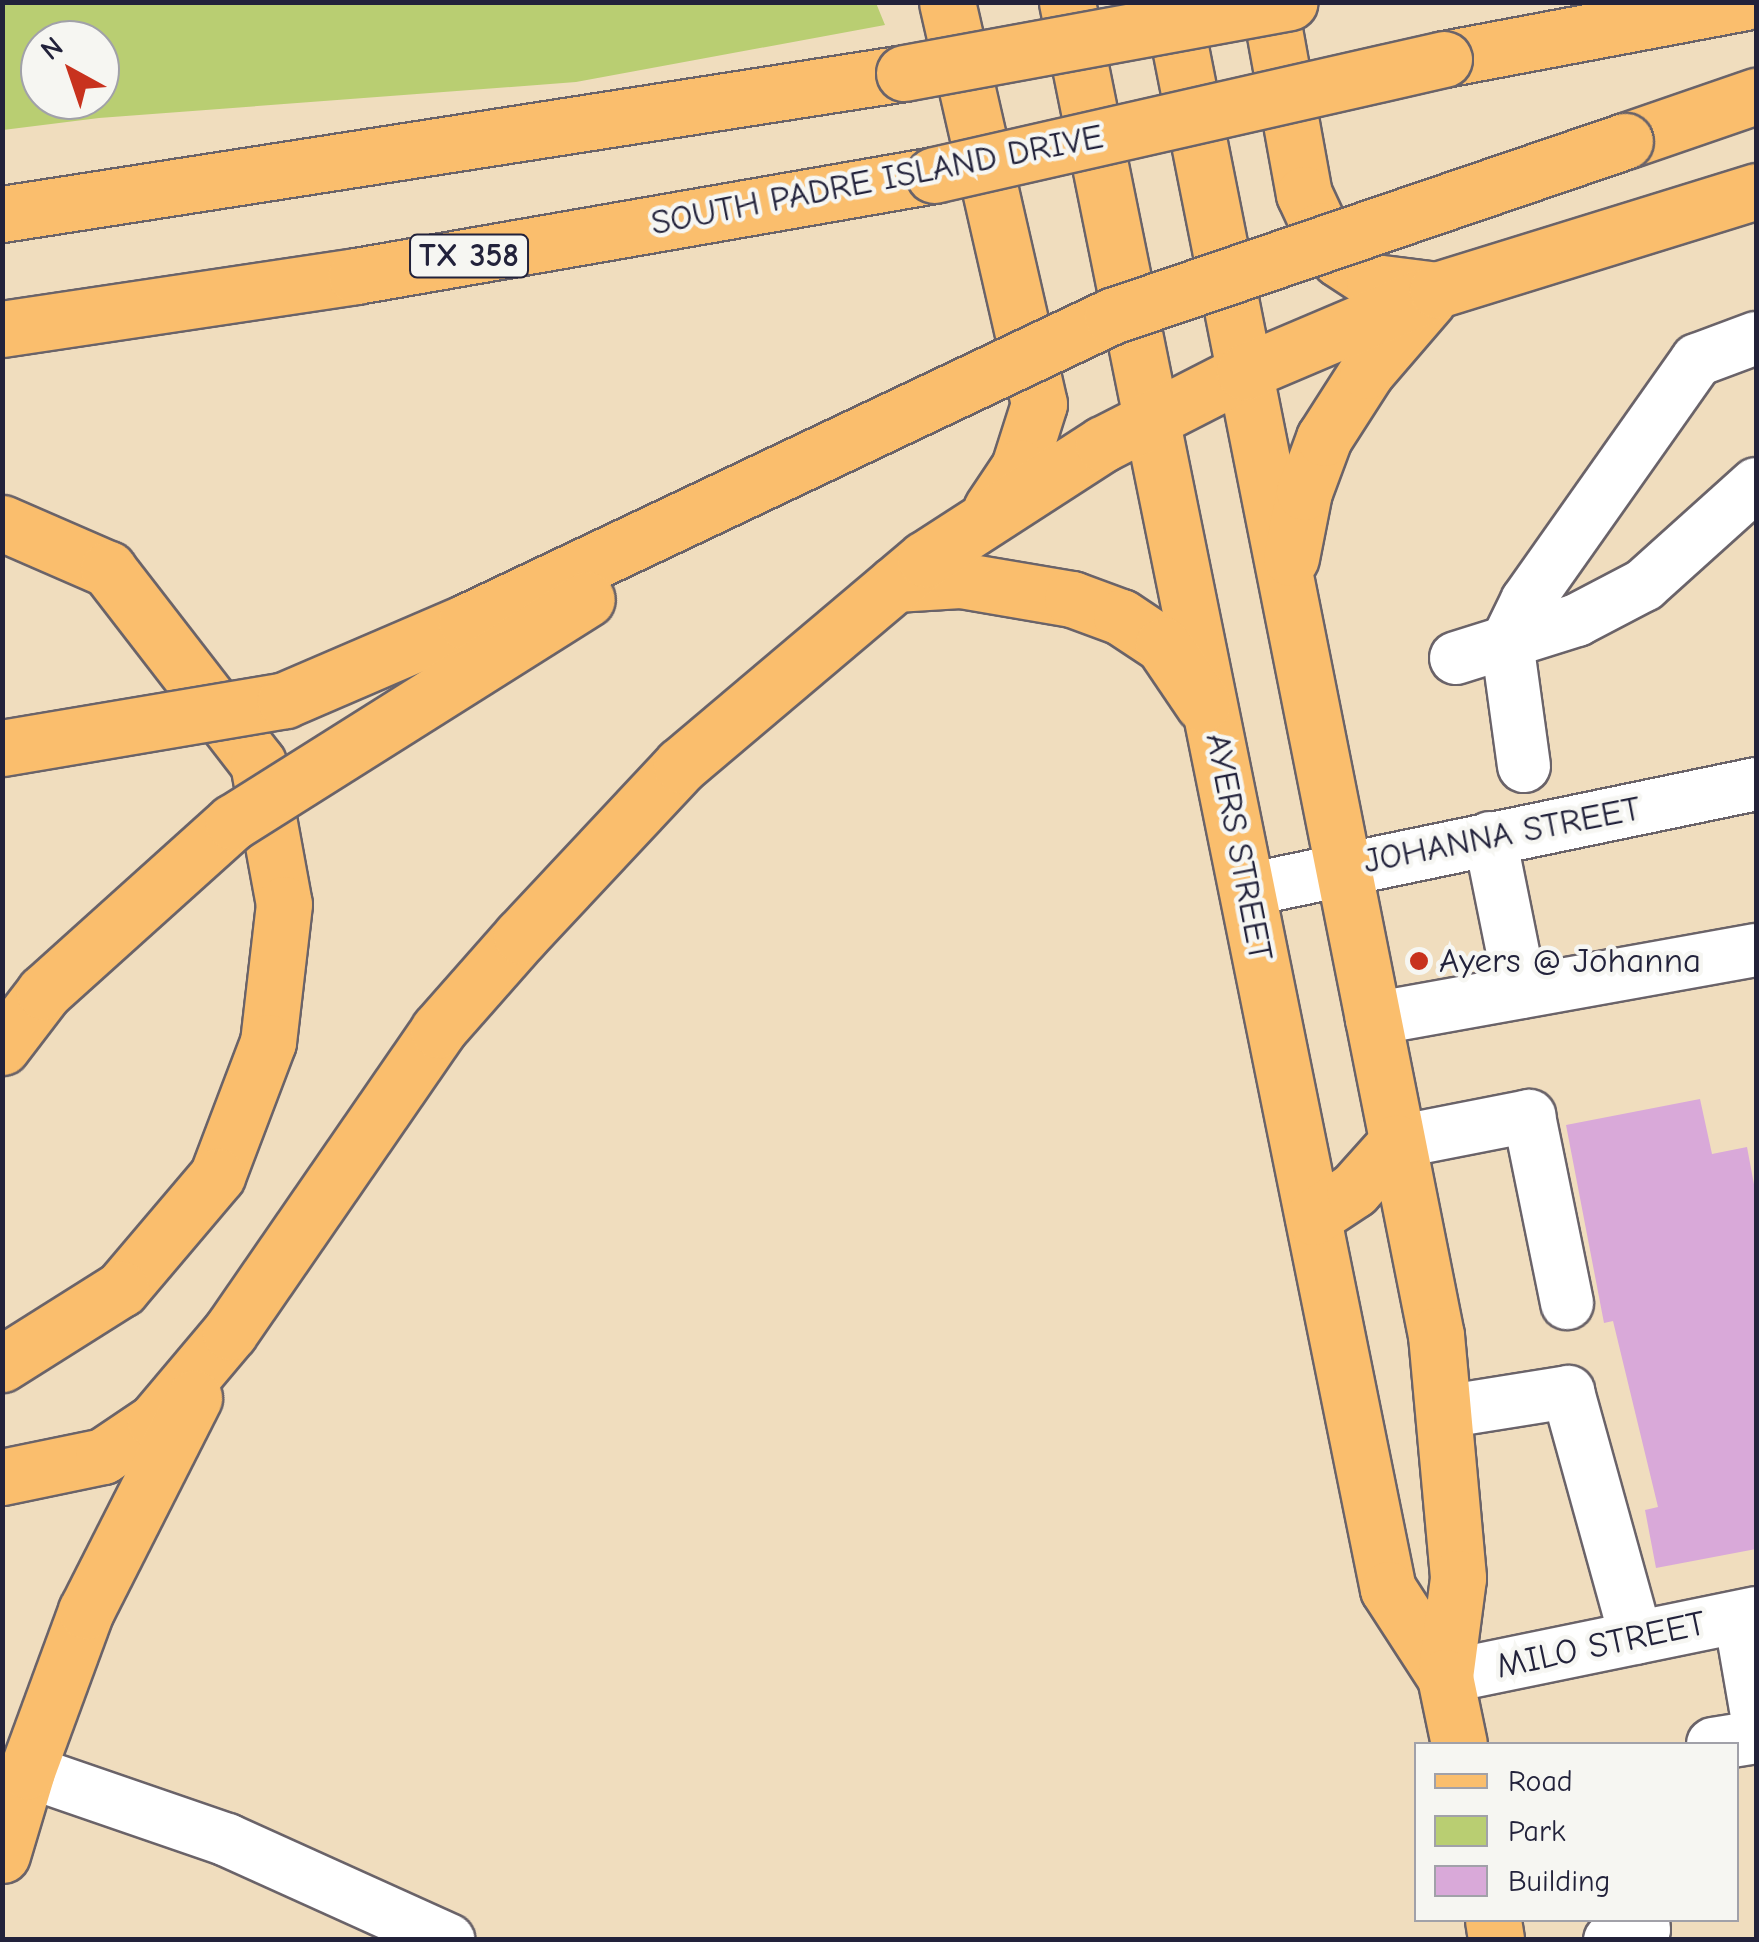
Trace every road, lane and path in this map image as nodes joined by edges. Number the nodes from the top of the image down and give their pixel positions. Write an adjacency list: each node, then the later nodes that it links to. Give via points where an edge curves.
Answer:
1 (947, 2): 17 (main road, via 1038,404 1019,467)
2 (1067, 2): 14 (main road, AYERS STREET)
3 (1171, 2): 13 (main road, AYERS STREET)
4 (1269, 2): 10 (main road, via 1304,194 1321,230 1339,259 1374,282)
5 (1290, 2): 9 (main road, bridge, via 904,73)
6 (1746, 2): 11 (main road, SOUTH PADRE ISLAND DRIVE / TX 358, bridge, via 1444,60 934,175 356,276)
7 (1756, 96): 15 (main road, bridge, via 1112,316)
8 (1756, 191): 10 (main road)
9 (2, 214)
10 (1438, 290): 13 (main road); 19 (main road, via 1367,371 1324,438 1304,492)
11 (2, 328)
12 (1756, 338): 21 (street, via 1696,360 1526,601)
13 (1244, 372): 14 (main road); 19 (main road, AYERS STREET)
14 (1151, 417): 17 (main road); 23 (main road, AYERS STREET)
15 (838, 448): 24 (main road, bridge, via 285,700); 33 (main road, bridge, via 452,680 233,822 44,992)
16 (1756, 484): 21 (street, via 1644,585 1577,620)
17 (984, 520): 20 (main road)
18 (2, 523): 38 (main road, via 108,569 247,748 258,763 284,904 268,1042 217,1176 121,1289)
19 (1287, 580): 28 (main road, AYERS STREET)
20 (895, 584): 23 (main road, via 960,580 1072,598 1121,617 1163,646); 37 (main road, via 682,765 438,1030)
21 (1508, 642): 22 (street); 25 (street)
22 (1456, 658)
23 (1212, 717): 29 (main road, AYERS STREET)
24 (2, 748)
25 (1524, 766)
26 (1756, 784): 27 (street, JOHANNA STREET)
27 (1490, 838): 28 (street, JOHANNA STREET); 31 (street)
28 (1341, 868): 29 (street, JOHANNA STREET); 32 (main road, AYERS STREET)
29 (1248, 890): 35 (main road, AYERS STREET)
30 (1756, 950): 31 (street)
31 (1521, 992): 32 (street)
32 (1372, 1019): 34 (main road, AYERS STREET)
33 (2, 1047)
34 (1398, 1142): 35 (main road, via 1354,1190); 36 (street, via 1529,1116); 39 (main road, AYERS STREET, via 1436,1335)
35 (1313, 1217): 43 (main road, AYERS STREET, via 1388,1589)
36 (1567, 1302)
37 (230, 1332): 40 (main road, via 155,1422 103,1456); 48 (main road, via 86,1611)
38 (2, 1364)
39 (1442, 1412): 42 (street, via 1568,1392); 43 (main road, AYERS STREET, via 1458,1578)
40 (2, 1477)
41 (1748, 1615): 42 (street, MILO STREET); 44 (street)
42 (1636, 1638): 43 (street, MILO STREET)
43 (1446, 1677): 46 (main road, AYERS STREET)
44 (1756, 1710)
45 (1756, 1737): 47 (street)
46 (1458, 1742)
47 (1726, 1742)
48 (27, 1771): 49 (main road); 51 (street, via 227,1840)
49 (2, 1854)
50 (1643, 1922): 52 (street, via 1644,1930)
51 (434, 1936)
52 (1610, 1940)

